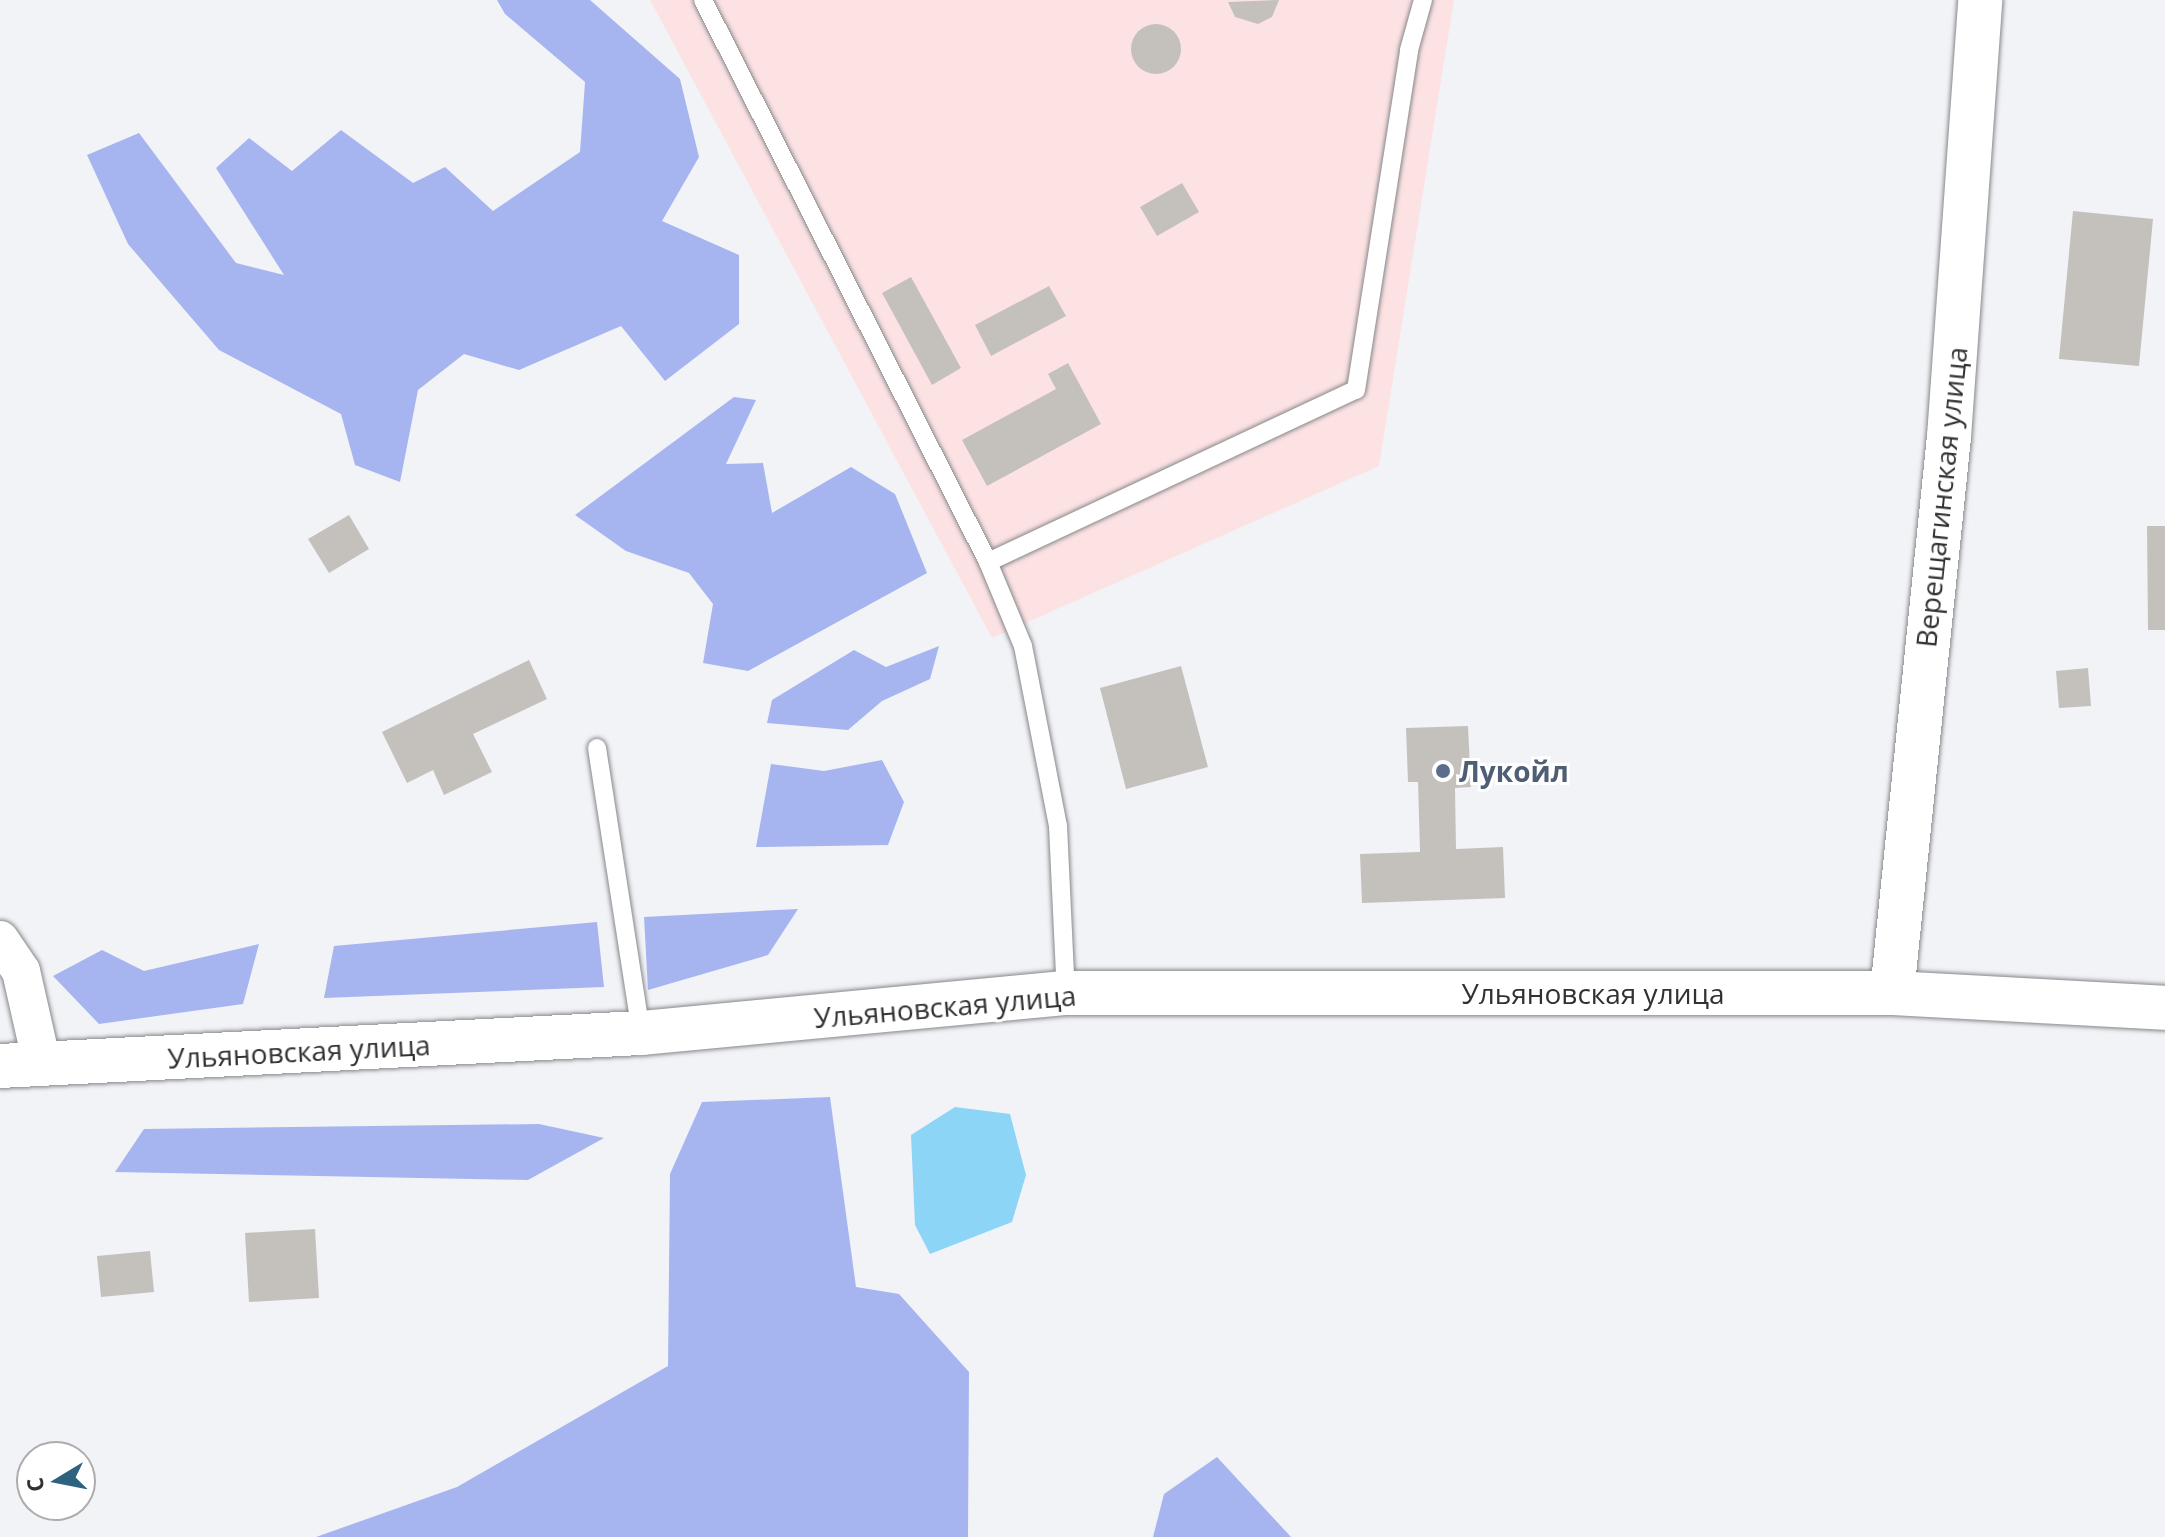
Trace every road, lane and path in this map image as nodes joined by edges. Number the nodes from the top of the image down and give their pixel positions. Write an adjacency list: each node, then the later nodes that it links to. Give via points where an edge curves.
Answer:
1 (703, 0): 4 (lane)
2 (1423, 0): 4 (lane, via 1409,50 1356,390)
3 (1980, 0): 8 (main road, Верещагинская улица, via 1949,437)
4 (988, 562): 7 (lane, via 1023,646 1041,725 1058,826)
5 (597, 748): 10 (lane)
6 (0, 940): 11 (street, via 21,971)
7 (1066, 993): 8 (main road, Ульяновская улица); 10 (main road, Ульяновская улица)
8 (1892, 993): 9 (main road, Ульяновская улица)
9 (2165, 1008)
10 (641, 1033): 11 (main road, Ульяновская улица)
11 (21, 1065)

